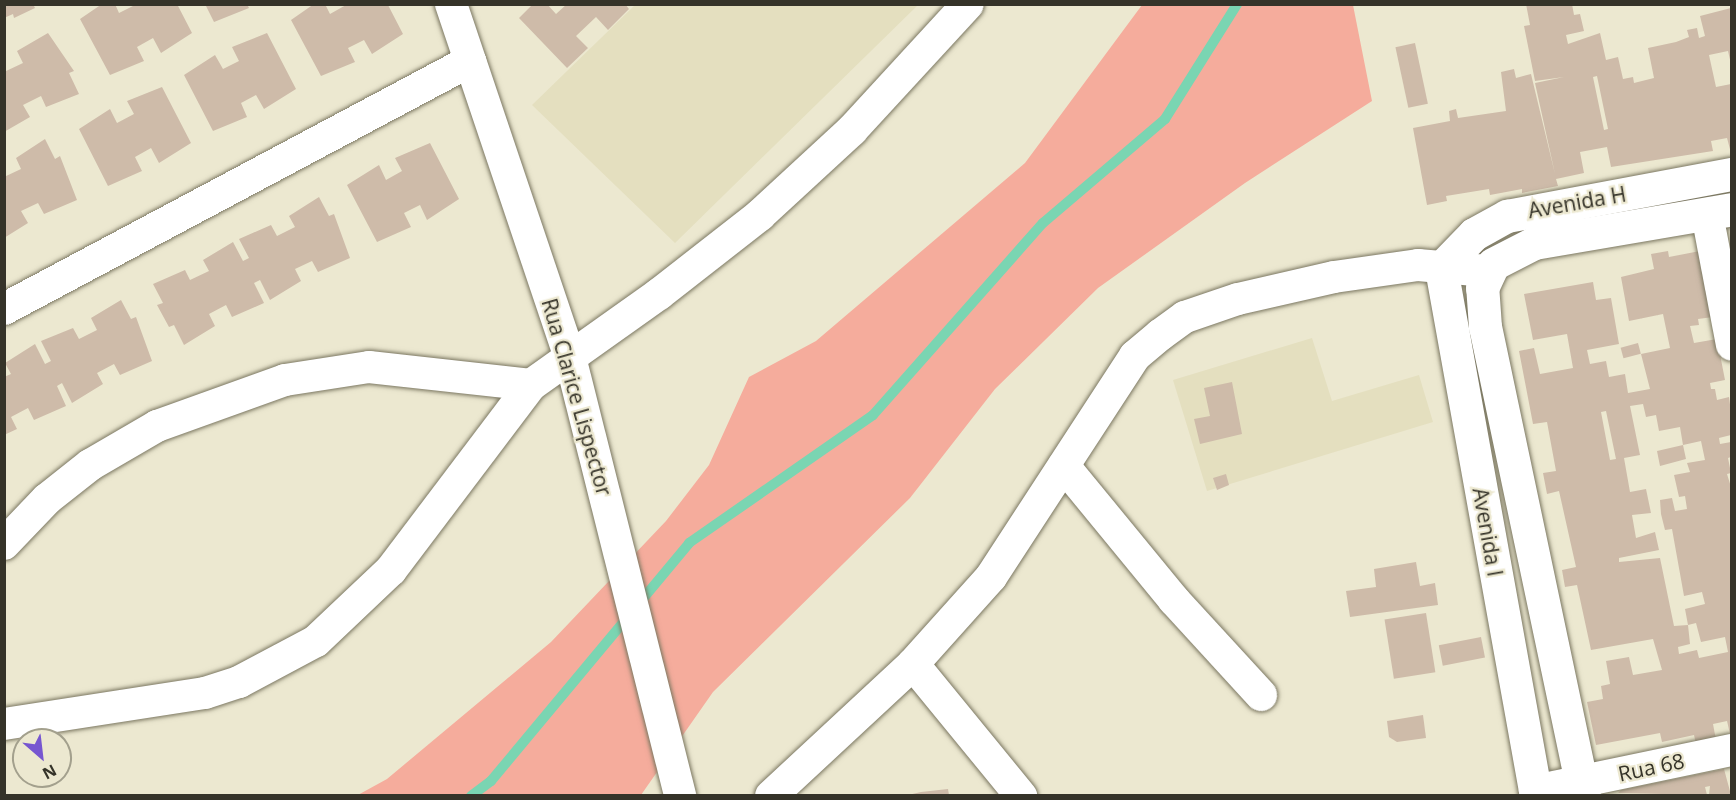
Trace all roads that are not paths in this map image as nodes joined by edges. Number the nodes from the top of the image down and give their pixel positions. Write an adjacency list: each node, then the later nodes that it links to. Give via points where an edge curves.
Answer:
1 (451, 4): 3 (street, Rua Clarice Lispector)
2 (968, 4): 10 (street, via 852,130 760,215)
3 (470, 61): 8 (street); 10 (street, Rua Clarice Lispector)
4 (1731, 174): 6 (street, Avenida H, via 1507,216 1474,234)
5 (1719, 212): 7 (street, Avenida H, via 1534,243 1503,256); 9 (street)
6 (1441, 267): 7 (street); 12 (street, via 1418,265 1334,278 1238,299 1185,317 1135,356); 20 (street, Avenida I)
7 (1484, 279): 19 (street, Avenida I, via 1485,327)
8 (4, 309)
9 (1731, 345)
10 (570, 357): 11 (street); 18 (street, Rua Clarice Lispector)
11 (531, 385): 13 (street, via 369,368 285,380 157,426 90,465 47,499); 16 (street, via 391,570 316,640 239,682 205,693)
12 (1064, 466): 14 (street, via 991,577); 15 (street, via 1174,600)
13 (4, 544)
14 (913, 664): 21 (street); 22 (street)
15 (1261, 695)
16 (4, 724)
17 (1731, 750): 19 (street, Rua 68)
18 (678, 786)
19 (1583, 788): 20 (street, Rua 68)
20 (1535, 793)
21 (771, 795)
22 (1021, 795)

